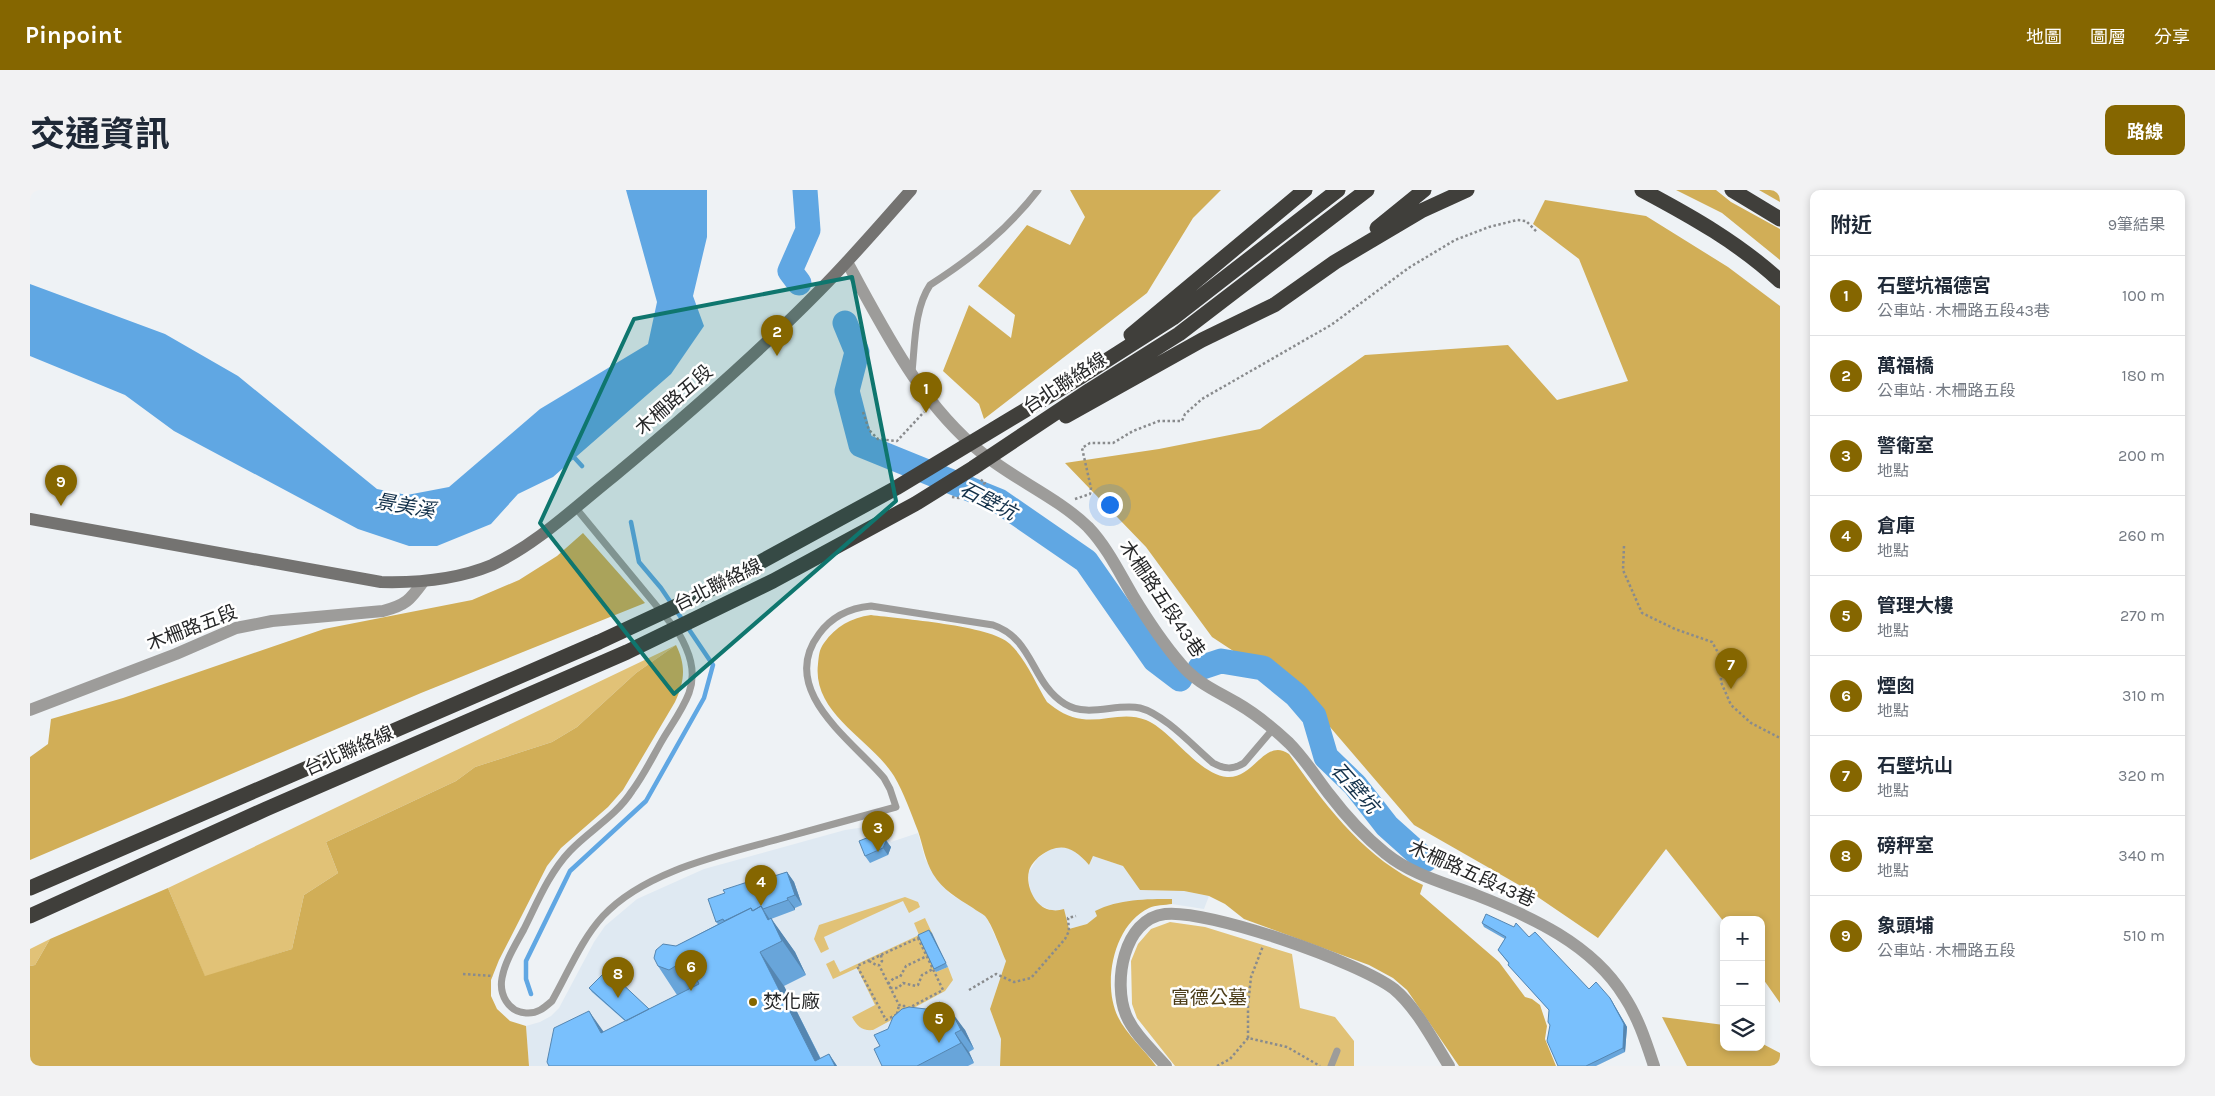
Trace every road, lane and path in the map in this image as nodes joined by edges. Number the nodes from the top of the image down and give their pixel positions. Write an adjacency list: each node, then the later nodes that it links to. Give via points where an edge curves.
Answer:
1 (911, 190): 12 (main road, 木柵路五段)
2 (1038, 190): 15 (lane, via 1009,224 968,260 930,285 919,314)
3 (1305, 190): 16 (highway)
4 (1338, 190): 16 (highway, 台北聯絡線, via 1173,318)
5 (1367, 190): 17 (highway, 台北聯絡線, via 1179,334)
6 (1424, 190): 13 (highway)
7 (1467, 190): 13 (highway, via 1421,211)
8 (1642, 190): 14 (highway, via 1697,220 1758,260)
9 (1732, 190): 10 (highway)
10 (1780, 219)
11 (1537, 232): 22 (path, via 1526,221 1517,220 1455,240 1410,267 1331,325 1202,399 1184,414 1182,421 1158,421 1114,443 1090,443 1082,448 1090,494)
12 (847, 262): 15 (street, 木柵路五段43巷); 23 (main road, 木柵路五段, via 681,421)
13 (1335, 262): 17 (highway, via 1274,305)
14 (1780, 281)
15 (912, 375): 18 (street, 木柵路五段43巷)
16 (1082, 376): 30 (highway, 台北聯絡線, via 840,519 700,595 599,642)
17 (1092, 395): 31 (highway, 台北聯絡線, via 915,504 718,608 628,652 266,809)
18 (932, 403): 19 (path, via 897,441 878,439 869,430); 22 (street, 木柵路五段43巷, via 985,455)
19 (863, 412)
20 (985, 483): 21 (path)
21 (959, 498)
22 (1060, 505): 28 (street, 木柵路五段43巷, via 1100,540 1147,618 1182,666 1199,682)
23 (575, 508): 26 (main road, 木柵路五段, via 533,541 498,561 460,576); 40 (lane, via 678,632 691,660 692,679 685,702 632,791 554,870)
24 (30, 519): 26 (main road, 木柵路五段, via 352,578)
25 (1624, 546): 29 (path, via 1623,570 1642,613 1675,630 1712,642 1720,656 1721,682 1731,705 1751,723)
26 (423, 582): 27 (street, 木柵路五段, via 407,603 399,607 236,628)
27 (30, 710)
28 (1273, 729): 40 (lane, via 1244,763 1238,767 1222,768 1146,710 1130,707 1084,710 1068,706 1054,697 1025,648 1005,629 872,606 857,608 840,614 814,640 808,656 809,684 813,699 822,712 884,778 896,807 716,856 636,890 616,904 590,932 552,1001 539,1011 524,1013 508,1004 501,989); 57 (street, 木柵路五段43巷, via 1298,752 1354,824 1394,860 1423,876 1477,895 1547,927 1597,964 1630,1006)
29 (1780, 738)
30 (30, 888)
31 (30, 916)
32 (1076, 916): 45 (path, via 1068,918 1069,931 1065,939 1030,978 1014,982 996,974)
33 (1267, 935): 50 (path, via 1251,977); 52 (street, via 1178,914 1158,915 1140,928 1123,956 1121,989 1126,1015); 56 (street, via 1358,968 1394,990 1416,1016)
34 (881, 955): 35 (path, via 918,938); 36 (path); 37 (path)
35 (927, 956): 38 (path); 41 (path, via 906,966)
36 (869, 960): 37 (path); 48 (path, via 857,966 886,1020)
37 (879, 965): 43 (path)
38 (933, 969): 42 (path, via 922,975 916,986); 47 (path, via 943,990)
39 (463, 974): 40 (path)
40 (502, 977)
41 (900, 977): 42 (path); 43 (path)
42 (903, 983): 44 (path, via 898,988)
43 (888, 984): 44 (path)
44 (890, 988): 46 (path)
45 (969, 990)
46 (899, 1005): 47 (path); 48 (path)
47 (907, 1009): 48 (path); 49 (path)
48 (897, 1014)
49 (910, 1014)
50 (1248, 1038): 53 (path, via 1230,1059); 54 (path, via 1287,1047)
51 (1337, 1051): 55 (lane)
52 (1166, 1066)
53 (1217, 1066)
54 (1320, 1066)
55 (1331, 1066)
56 (1449, 1066)
57 (1654, 1066)

